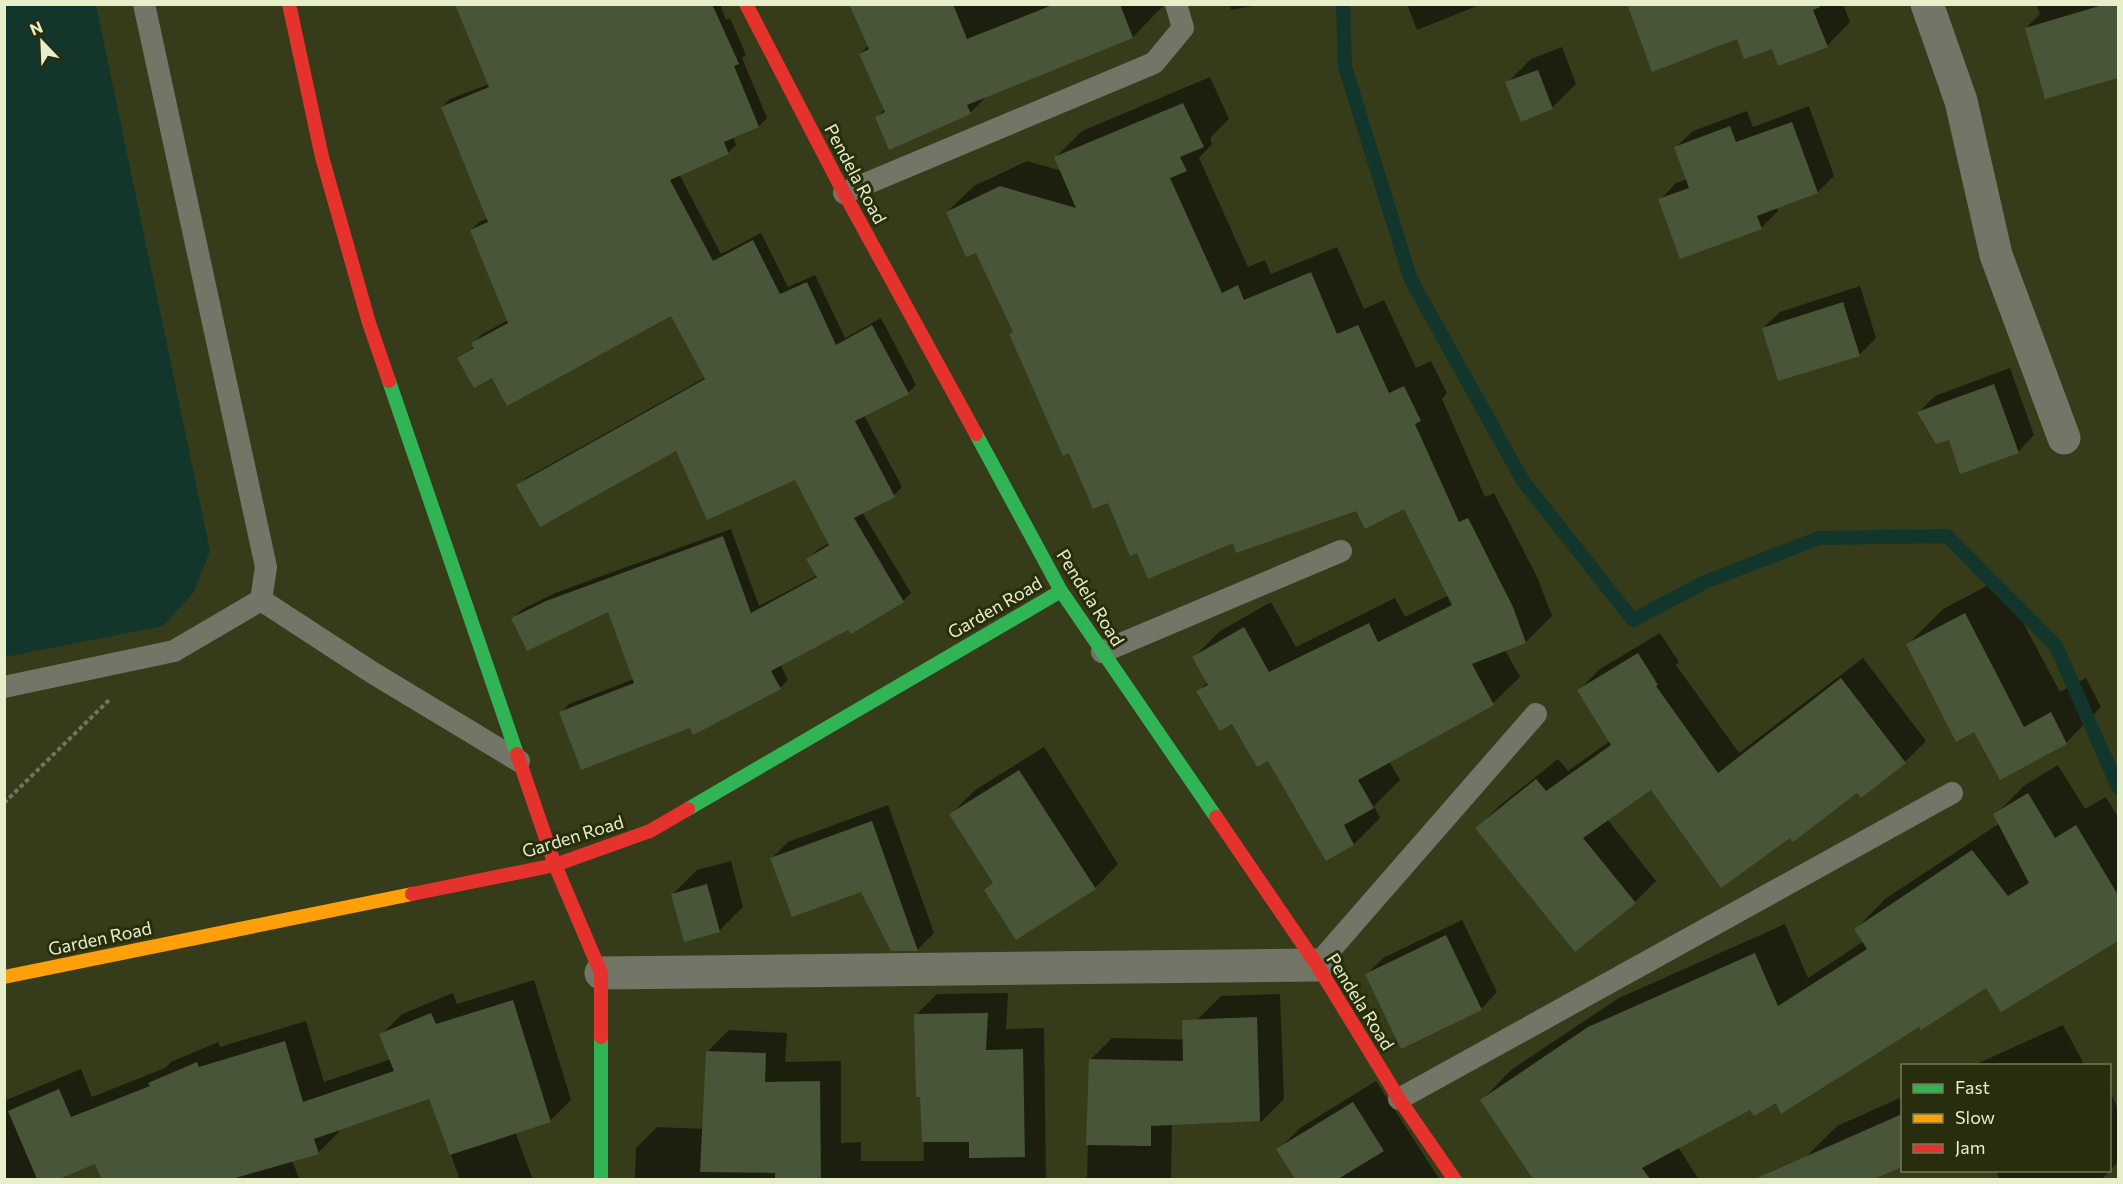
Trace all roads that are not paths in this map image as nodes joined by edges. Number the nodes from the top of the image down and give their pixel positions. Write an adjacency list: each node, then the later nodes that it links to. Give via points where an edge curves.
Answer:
1 (144, 4): 10 (lane, via 266,567)
2 (289, 4): 14 (street, via 322,157 369,323)
3 (746, 4): 6 (street, Pendela Road)
4 (1176, 4): 6 (lane, via 1183,28 1154,63)
5 (1927, 4): 7 (street, via 1961,101 1995,255)
6 (844, 193): 9 (street, Pendela Road)
7 (2064, 438)
8 (1341, 551): 11 (lane)
9 (1060, 591): 11 (street, Pendela Road); 16 (street, Garden Road, via 650,831)
10 (261, 600): 12 (lane, via 174,651); 14 (lane)
11 (1102, 652): 17 (street, Pendela Road)
12 (4, 687)
13 (1536, 714): 17 (lane)
14 (519, 761): 16 (street)
15 (1952, 793): 20 (lane)
16 (555, 865): 18 (street); 19 (street, Garden Road)
17 (1317, 965): 18 (street); 20 (street, Pendela Road)
18 (601, 973): 21 (street)
19 (4, 977)
20 (1399, 1099): 22 (street, Pendela Road)
21 (601, 1179)
22 (1455, 1179)

